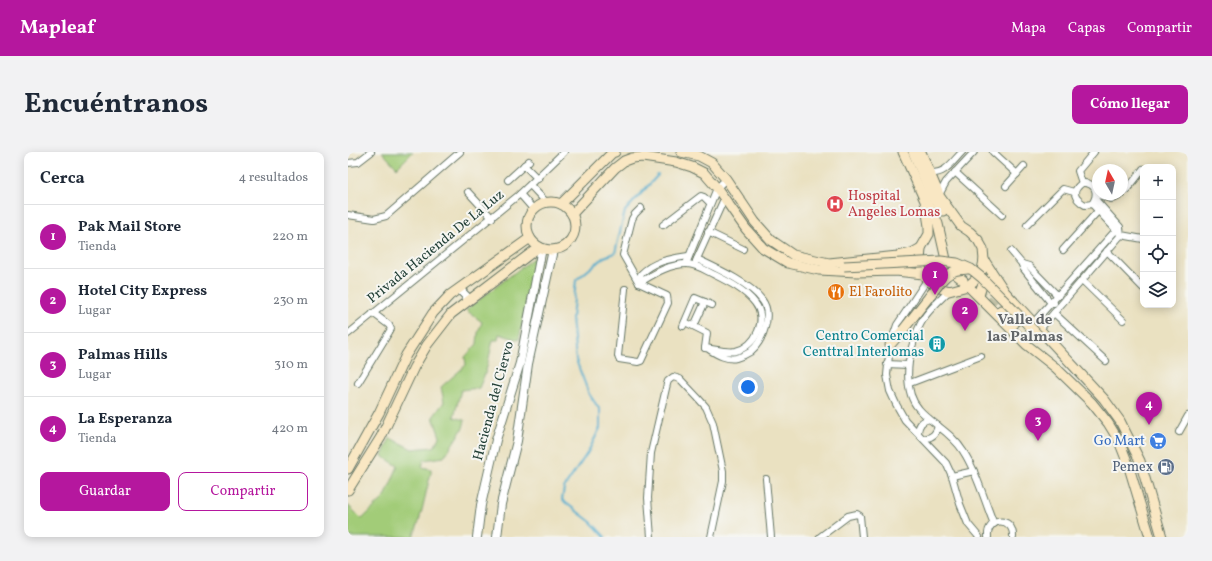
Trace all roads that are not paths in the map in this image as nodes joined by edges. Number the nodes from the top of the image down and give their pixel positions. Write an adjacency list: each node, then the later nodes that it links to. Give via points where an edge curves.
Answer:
1 (371, 152): 13 (street, via 358,162)
2 (460, 152): 44 (street, via 386,216 374,219)
3 (564, 152): 19 (street, Privada Hacienda De La Luz)
4 (615, 152): 39 (main road)
5 (681, 152): 20 (main road, via 699,156 712,163)
6 (903, 152): 36 (main road)
7 (913, 152): 49 (main road, via 932,197 946,216)
8 (921, 152): 16 (main road)
9 (962, 152): 16 (street, via 942,172)
10 (974, 152): 15 (street)
11 (993, 152): 17 (street)
12 (1094, 152): 22 (street, via 1078,171)
13 (348, 163)
14 (1024, 166): 17 (street)
15 (955, 172): 31 (street); 45 (street)
16 (930, 173): 31 (main road)
17 (1017, 174): 25 (street)
18 (1140, 174): 26 (street)
19 (538, 178): 21 (street, via 526,163); 23 (street, Privada Hacienda De La Luz)
20 (726, 179): 27 (street); 65 (main road, via 755,222 771,240 793,255)
21 (508, 180)
22 (1082, 183): 24 (street); 29 (street)
23 (530, 185): 30 (street, Privada Hacienda De La Luz); 37 (street)
24 (1092, 185)
25 (1006, 186)
26 (1128, 187)
27 (716, 188): 32 (main road); 38 (street); 43 (main road, via 704,173 692,167 676,162 632,158 615,168)
28 (468, 192): 46 (street)
29 (1074, 192): 33 (street, via 1078,201 1084,205); 48 (street, via 1063,190)
30 (520, 194): 41 (street, Privada Hacienda De La Luz); 46 (street, Privada Hacienda De La Luz)
31 (939, 195): 49 (main road)
32 (724, 199): 50 (street); 69 (main road, via 763,248 788,263 819,270)
33 (1092, 200)
34 (1094, 200): 42 (street)
35 (1095, 200): 51 (street, via 1120,227)
36 (925, 201): 55 (main road, via 929,234); 74 (main road, via 938,224 947,264 950,270)
37 (547, 203): 39 (main road); 41 (main road)
38 (710, 203): 47 (street, via 701,196); 61 (street)
39 (561, 204): 43 (main road)
40 (641, 208): 73 (street, via 632,219 623,253)
41 (534, 210): 52 (main road, via 527,223)
42 (1098, 211): 51 (street); 58 (street)
43 (572, 214): 57 (main road, via 575,231 572,238 562,248)
44 (348, 215)
45 (1002, 215)
46 (492, 218): 90 (street, Privada Hacienda De La Luz)
47 (663, 225)
48 (1027, 225)
49 (960, 226): 63 (main road, via 978,240 983,249)
50 (708, 232): 56 (street); 64 (street)
51 (1118, 233): 53 (street); 60 (street); 80 (street)
52 (530, 238): 54 (main road); 76 (main road)
53 (1140, 238)
54 (540, 248): 57 (main road); 82 (main road); 105 (street, Hacienda del Ciervo, via 520,363)
55 (921, 248): 62 (main road); 70 (main road, via 920,262)
56 (743, 249)
57 (553, 250): 106 (street, Hacienda del Ciervo, via 528,364)
58 (1063, 250)
59 (1011, 251): 67 (street)
60 (1107, 251): 72 (street); 75 (street)
61 (688, 256): 66 (street); 73 (street, via 653,264 641,274)
62 (898, 256): 65 (main road); 69 (main road, via 901,265)
63 (984, 260): 71 (main road); 74 (main road, via 982,270 976,279)
64 (696, 262): 66 (street); 92 (street, via 747,294 756,304 761,324 753,340 744,348 734,351 705,348 708,333)
65 (829, 263): 68 (main road, bridge, via 844,266 940,261 957,263)
66 (686, 264): 73 (street, via 656,272)
67 (1022, 264): 80 (street, via 1029,266); 84 (street)
68 (971, 269): 93 (main road, bridge); 95 (main road, bridge, via 951,272)
69 (896, 271): 70 (main road)
70 (925, 277): 78 (main road, via 938,287); 81 (street)
71 (996, 278): 79 (main road, via 987,280 981,286); 93 (main road)
72 (1082, 280): 85 (street); 91 (street)
73 (639, 283): 77 (street, via 667,296 668,302 641,361 638,362 619,359 618,356)
74 (966, 283): 78 (main road); 79 (main road)
75 (1140, 285)
76 (459, 289): 82 (street); 113 (main road, via 433,313 406,355 379,413)
77 (625, 289)
78 (949, 291): 87 (street)
79 (979, 296): 96 (main road)
80 (1058, 296): 84 (street)
81 (916, 298): 87 (street, via 926,298); 95 (street, via 897,325)
82 (469, 299): 117 (main road, via 451,314 427,345 381,437)
83 (705, 302): 86 (street); 92 (street); 92 (street, via 697,298 694,300 684,324)
84 (1052, 303): 85 (street); 93 (street)
85 (1060, 305): 89 (street)
86 (712, 306)
87 (933, 306): 100 (street, via 917,331)
88 (1002, 310): 96 (main road, via 1022,332)
89 (1054, 312): 93 (street); 98 (street)
90 (373, 313): 94 (street, Privada Hacienda De La Luz); 102 (street, via 391,329)
91 (1124, 320)
92 (694, 326)
93 (1038, 330): 101 (main road, via 1056,345)
94 (348, 334)
95 (890, 345): 99 (street)
96 (1027, 345): 104 (main road)
97 (981, 356): 103 (street)
98 (1106, 361)
99 (887, 364): 100 (street); 110 (street, via 890,391 906,420)
100 (908, 365): 103 (street)
101 (1085, 379): 104 (main road); 130 (main road, via 1120,421 1140,461)
102 (358, 383)
103 (910, 383): 108 (street, via 911,395 918,408)
104 (1076, 387): 129 (main road, via 1108,423 1119,441)
105 (506, 410): 106 (street); 119 (street, Hacienda del Ciervo, via 480,505)
106 (521, 414): 120 (street, Hacienda del Ciervo, via 517,440 500,504)
107 (1188, 416): 111 (street)
108 (929, 419): 109 (street); 110 (street, via 919,426)
109 (938, 426): 112 (street, via 932,437); 114 (street, via 963,450)
110 (918, 432): 112 (street)
111 (1179, 432)
112 (924, 439): 115 (street, via 946,463)
113 (348, 468)
114 (974, 471): 115 (street); 118 (street)
115 (952, 476): 126 (street, via 968,524)
116 (766, 479): 123 (street)
117 (348, 490)
118 (994, 524): 127 (street, via 988,530); 128 (street, via 1006,523 1012,529)
119 (477, 537)
120 (497, 537)
121 (651, 537): 122 (street, via 648,498 651,452 670,378 680,379 706,407 713,423 723,481)
122 (711, 537)
123 (771, 537)
124 (820, 537): 125 (street, via 853,514 860,516)
125 (862, 537)
126 (979, 537)
127 (988, 537)
128 (1013, 537)
129 (1150, 537)
130 (1162, 537)

